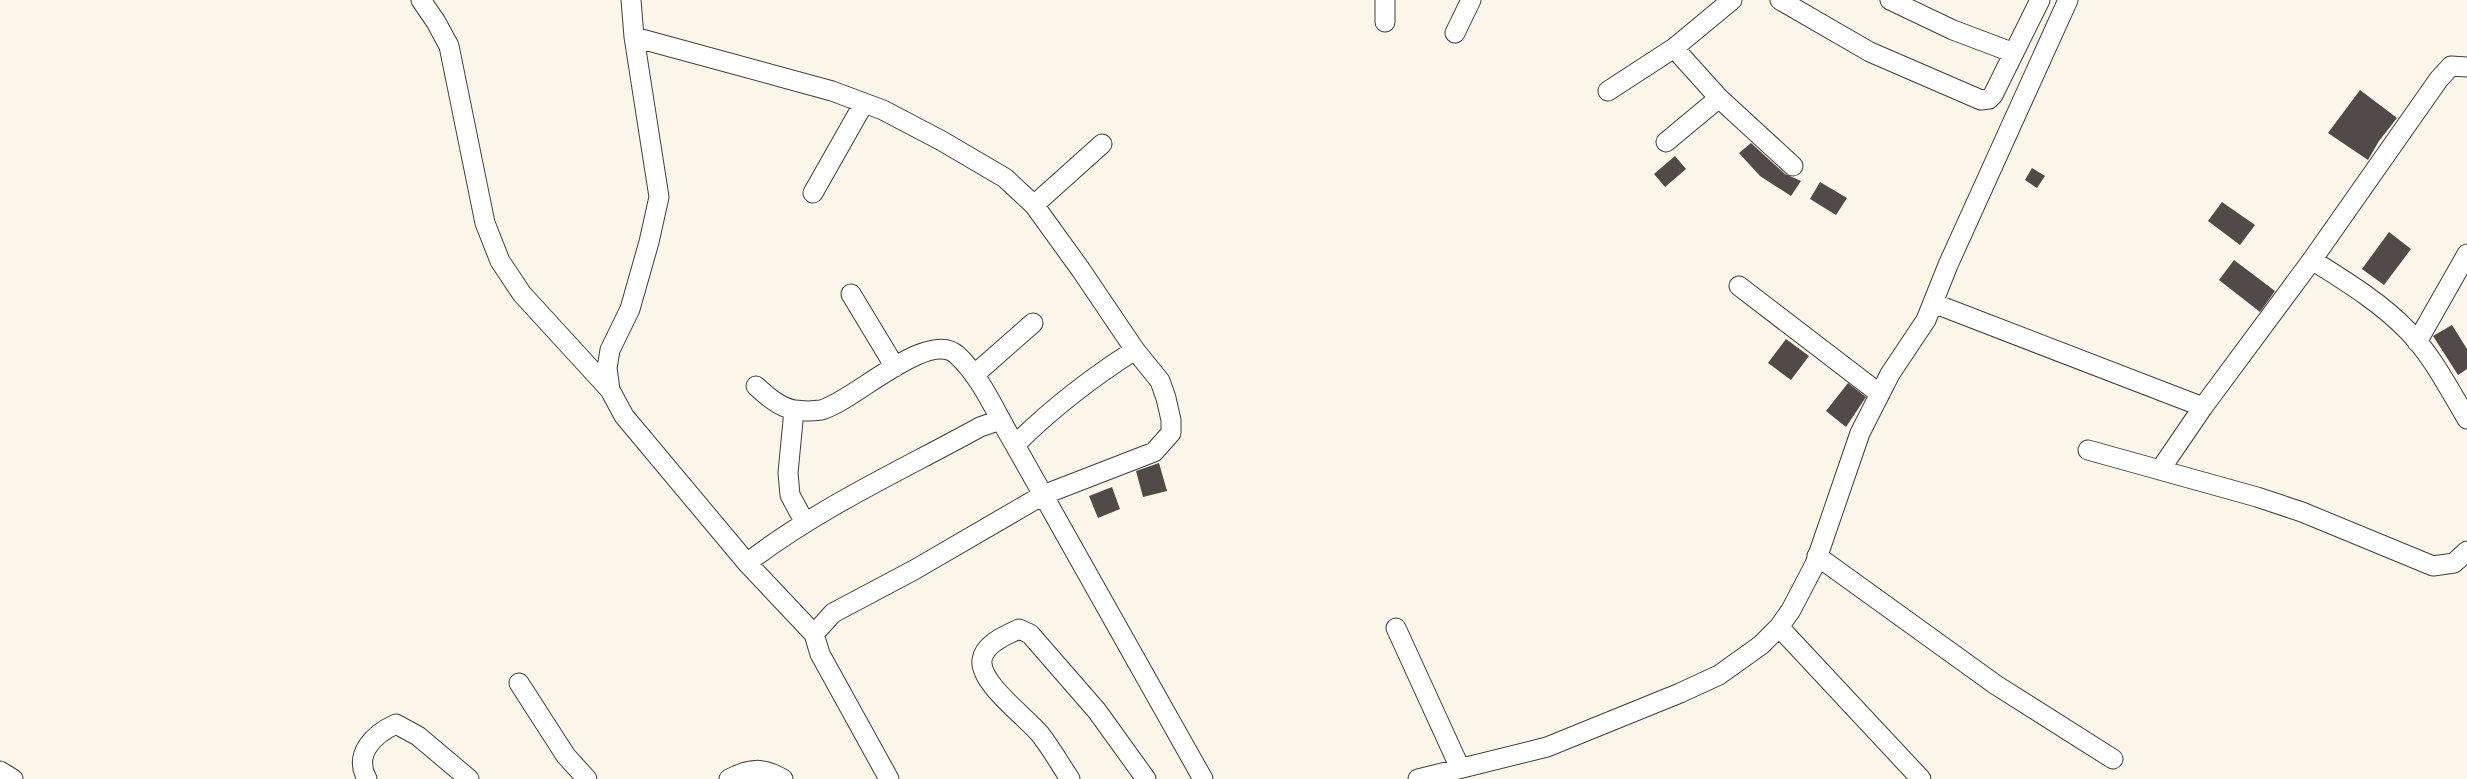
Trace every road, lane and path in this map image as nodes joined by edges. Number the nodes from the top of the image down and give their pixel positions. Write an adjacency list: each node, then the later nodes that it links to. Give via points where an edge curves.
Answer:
1 (421, 0): 35 (street, via 449,46 485,223 500,261 522,294)
2 (631, 0): 12 (street)
3 (1385, 0): 10 (street)
4 (1471, 0): 11 (street)
5 (1732, 0): 13 (street)
6 (1780, 0): 14 (street, via 1870,52 1981,100 1993,95)
7 (1890, 0): 14 (street, via 1953,30)
8 (2040, 0): 14 (street)
9 (2068, 0): 28 (street)
10 (1385, 22)
11 (1455, 33)
12 (634, 37): 18 (street, via 832,91); 35 (street, via 659,197 630,309 610,350 607,368)
13 (1674, 48): 16 (street); 17 (street)
14 (2014, 53)
15 (2467, 67): 25 (street, via 2451,66 2439,79)
16 (1608, 91)
17 (1719, 98): 19 (street); 21 (street)
18 (864, 103): 22 (street); 23 (street, via 883,110 1004,178)
19 (1666, 142)
20 (1102, 144): 23 (street)
21 (1793, 166)
22 (814, 194)
23 (1034, 205): 31 (street)
24 (2467, 254): 30 (street)
25 (2312, 260): 30 (street, via 2357,288); 37 (street)
26 (1739, 286): 36 (street)
27 (851, 294): 32 (street)
28 (1933, 303): 36 (street, via 1926,320); 37 (street)
29 (1033, 322): 33 (street)
30 (2417, 342): 39 (street)
31 (1135, 350): 41 (street, via 1064,400); 44 (street, via 1160,381 1171,420 1171,433 1154,452)
32 (895, 367): 33 (street, via 936,349 948,350 957,355); 38 (street, via 821,410)
33 (974, 375): 40 (street)
34 (756, 386): 38 (street, via 777,404)
35 (610, 390): 48 (street, via 624,416)
36 (1880, 394): 47 (street, via 1860,433)
37 (2204, 407): 43 (street)
38 (794, 410): 45 (street, via 788,473 790,494)
39 (2467, 419)
40 (1000, 420): 41 (street); 45 (street, via 980,427)
41 (1015, 446): 44 (street)
42 (2088, 450): 43 (street)
43 (2160, 470): 46 (street, via 2302,512 2433,566 2454,563)
44 (1043, 495): 51 (street, via 833,614); 65 (street)
45 (805, 523): 48 (street)
46 (2467, 551)
47 (1817, 556): 49 (street, via 1791,610); 53 (street, via 1996,685)
48 (747, 563): 51 (street)
49 (1779, 627): 54 (street, via 1761,645 1719,675 1680,693 1547,746); 67 (street)
50 (1396, 628): 54 (street)
51 (814, 634): 62 (street, via 820,654)
52 (519, 683): 59 (street, via 566,756)
53 (2113, 759)
54 (1460, 768): 66 (street)
55 (0, 772): 56 (street)
56 (13, 779)
57 (367, 779): 58 (street, via 362,770 364,750 379,732 396,724 418,736)
58 (468, 779)
59 (587, 779)
60 (729, 779): 61 (street, via 742,772 768,770)
61 (783, 779)
62 (889, 779)
63 (1070, 779): 64 (street, via 1039,734 982,670 982,658 995,641 1019,629 1030,634 1097,711)
64 (1146, 779)
65 (1203, 779)
66 (1418, 779)
67 (1921, 779)

